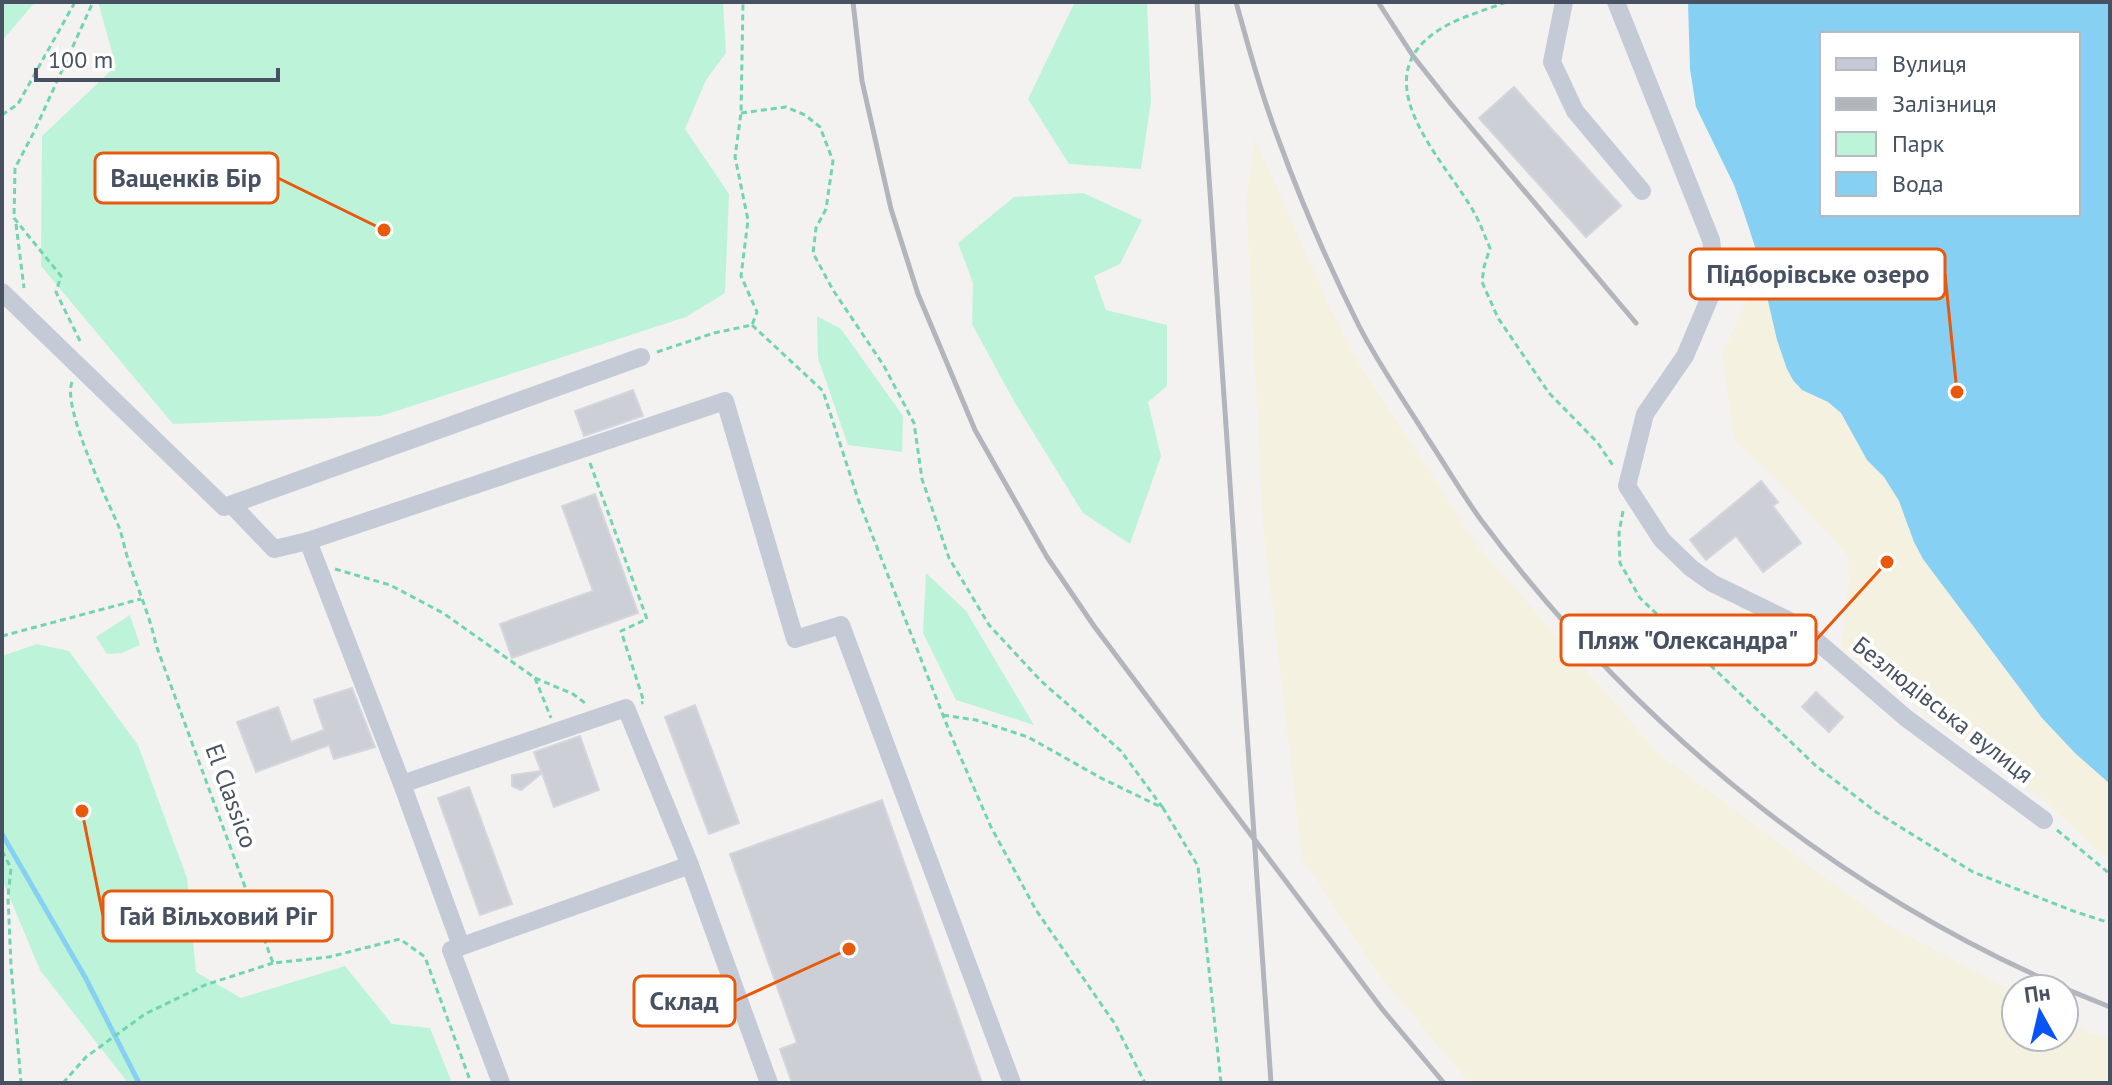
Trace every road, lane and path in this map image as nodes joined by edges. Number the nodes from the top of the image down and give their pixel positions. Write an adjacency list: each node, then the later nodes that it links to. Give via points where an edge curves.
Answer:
1 (75, 2): 8 (path, via 18,104)
2 (93, 2): 10 (path, via 15,168)
3 (743, 2): 7 (path)
4 (1506, 2): 18 (path, via 1432,35 1413,56 1405,83 1413,115 1476,214 1490,248 1482,282 1498,318 1549,393 1597,442)
5 (1564, 2): 9 (street, via 1552,62 1575,111)
6 (1616, 2): 18 (street, via 1711,240 1714,265 1713,290 1685,356 1645,414)
7 (741, 113): 13 (path, via 735,157 748,220 741,276 757,312); 30 (path, via 786,107 820,127 833,161 813,253 914,423 922,479 949,558 989,625 1041,681 1121,751)
8 (2, 115)
9 (1642, 191)
10 (16, 221): 12 (path); 15 (path, via 61,276 56,292)
11 (2, 292): 15 (street)
12 (24, 293)
13 (752, 325): 16 (path); 26 (path, via 823,391 858,499)
14 (75, 342): 15 (path)
15 (80, 352): 19 (street, via 224,507); 22 (path, El Classico, via 69,389 73,407)
16 (641, 357): 19 (street)
17 (585, 448): 20 (street); 25 (path, via 647,619 621,631 644,702); 43 (street, via 725,401 795,639 841,625)
18 (1627, 486): 31 (street, Безлюдівська вулиця, via 1662,540 1691,568 1798,625 1906,718); 35 (path, via 1620,563 1640,598 1815,765 1876,812 1973,872)
19 (232, 505): 20 (street, via 274,549)
20 (308, 541): 21 (street)
21 (316, 563): 24 (path, via 390,585 430,606); 29 (street)
22 (143, 599): 23 (path); 37 (path, El Classico)
23 (2, 636)
24 (535, 678): 27 (path, via 573,694); 28 (path)
25 (626, 708): 27 (street); 33 (street)
26 (943, 715): 30 (path, via 1028,737); 44 (path, via 991,827 1036,910 1115,1024)
27 (602, 716): 28 (street)
28 (556, 731): 29 (street)
29 (402, 784): 36 (street)
30 (1163, 808): 45 (path, via 1198,866)
31 (2044, 820): 34 (path)
32 (2, 851): 38 (path, via 11,868 11,966)
33 (690, 865): 36 (street); 42 (street)
34 (2110, 874)
35 (2110, 923)
36 (461, 946): 41 (street, via 451,950)
37 (273, 963): 39 (path, via 205,985 145,1014 86,1057); 40 (path, via 329,957 400,939 425,957)
38 (21, 1083)
39 (63, 1083)
40 (471, 1083)
41 (501, 1083)
42 (769, 1083)
43 (1012, 1083)
44 (1145, 1083)
45 (1221, 1083)

